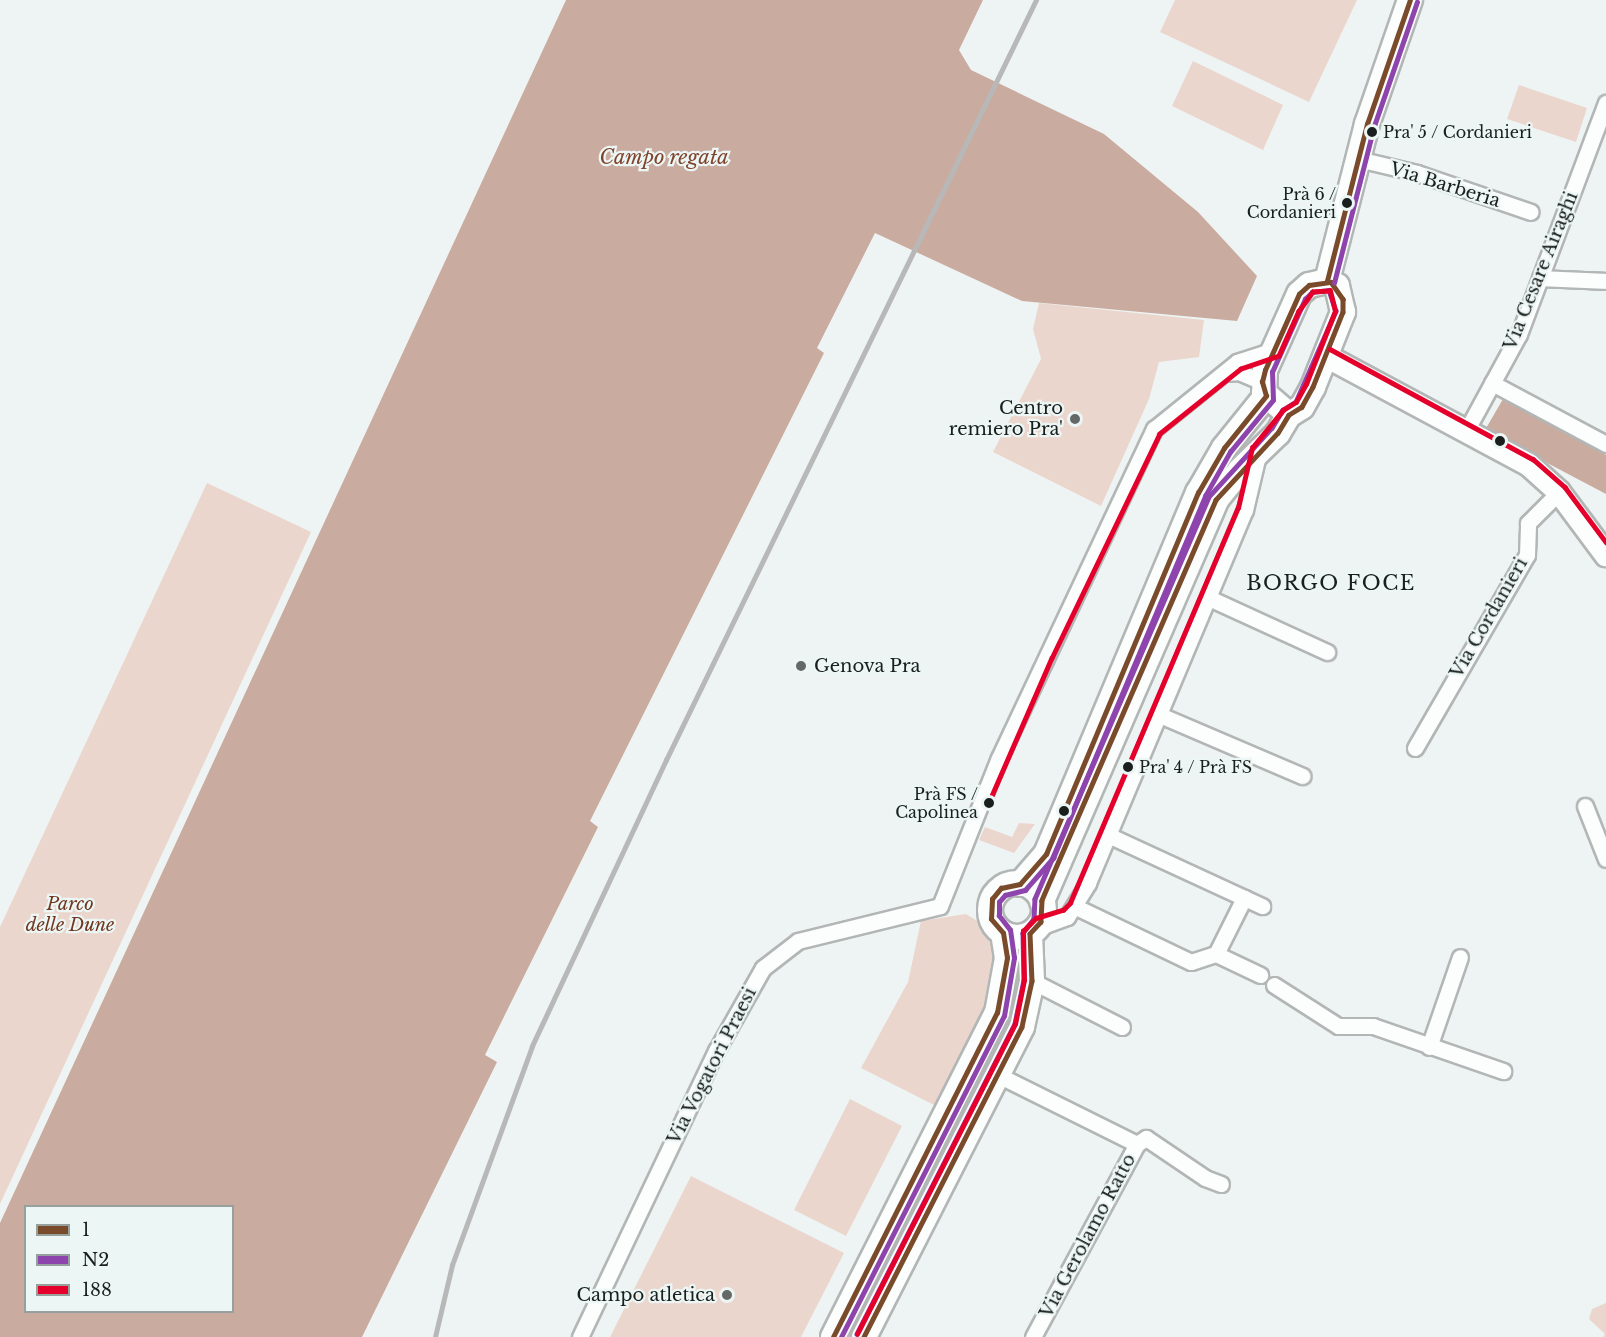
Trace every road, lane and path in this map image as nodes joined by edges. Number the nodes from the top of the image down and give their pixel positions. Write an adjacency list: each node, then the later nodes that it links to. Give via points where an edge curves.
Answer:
1 (1410, 0): 4 (main road)
2 (1606, 103): 3 (street, Via Cesare Airaghi)
3 (1602, 125): 6 (street, Via Cesare Airaghi)
4 (1358, 159): 5 (street, Via Barberia, via 1417,173); 7 (main road)
5 (1531, 212)
6 (1540, 278): 8 (street); 12 (street, Via Cesare Airaghi, via 1519,333)
7 (1327, 281): 9 (main road, via 1309,285 1299,294); 10 (main road, via 1338,286 1343,312)
8 (1606, 281)
9 (1274, 350): 11 (street, via 1237,362); 13 (main road)
10 (1326, 356): 14 (main road, via 1302,407); 15 (street)
11 (1227, 373): 13 (street, via 1239,372); 46 (street, Via Vogatori Praesi, via 1173,410 1154,429 999,758 940,906 798,941 763,968 716,1051)
12 (1492, 383): 15 (street, Via Cesare Airaghi); 16 (street)
13 (1264, 389): 14 (main road); 28 (main road, via 1198,494 1051,843)
14 (1289, 415): 17 (main road)
15 (1465, 433): 18 (street, via 1529,465)
16 (1606, 444)
17 (1259, 452): 20 (street, via 1245,510); 30 (main road, via 1216,500)
18 (1559, 492): 19 (street); 23 (street, Via Cordanieri, via 1528,523 1527,555)
19 (1606, 555)
20 (1209, 598): 21 (street); 22 (street)
21 (1327, 652)
22 (1160, 715): 24 (street); 26 (street)
23 (1415, 748)
24 (1302, 776)
25 (1585, 806): 27 (street)
26 (1108, 835): 29 (street); 32 (street)
27 (1606, 859)
28 (1020, 884): 30 (main road, via 1033,889); 34 (main road, via 1001,888 992,899 991,919)
29 (1237, 895): 31 (street); 35 (street)
30 (1042, 901): 33 (main road, via 1043,915)
31 (1262, 906)
32 (1076, 907): 33 (street, via 1067,917); 35 (street, via 1191,962)
33 (1034, 931): 34 (main road, via 1016,937); 38 (main road)
34 (1003, 933): 47 (main road, via 1007,958 998,1013)
35 (1216, 954): 37 (street)
36 (1460, 957): 41 (street)
37 (1259, 974)
38 (1032, 981): 40 (street); 43 (main road, via 1022,1027)
39 (1274, 985): 41 (street, via 1338,1026 1373,1026)
40 (1122, 1027)
41 (1428, 1047): 42 (street)
42 (1503, 1071)
43 (998, 1074): 44 (street); 48 (main road)
44 (1142, 1142): 45 (street); 49 (street, Via Gerolamo Ratto)
45 (1221, 1184)
46 (580, 1337)
47 (833, 1337)
48 (864, 1337)
49 (1033, 1337)

